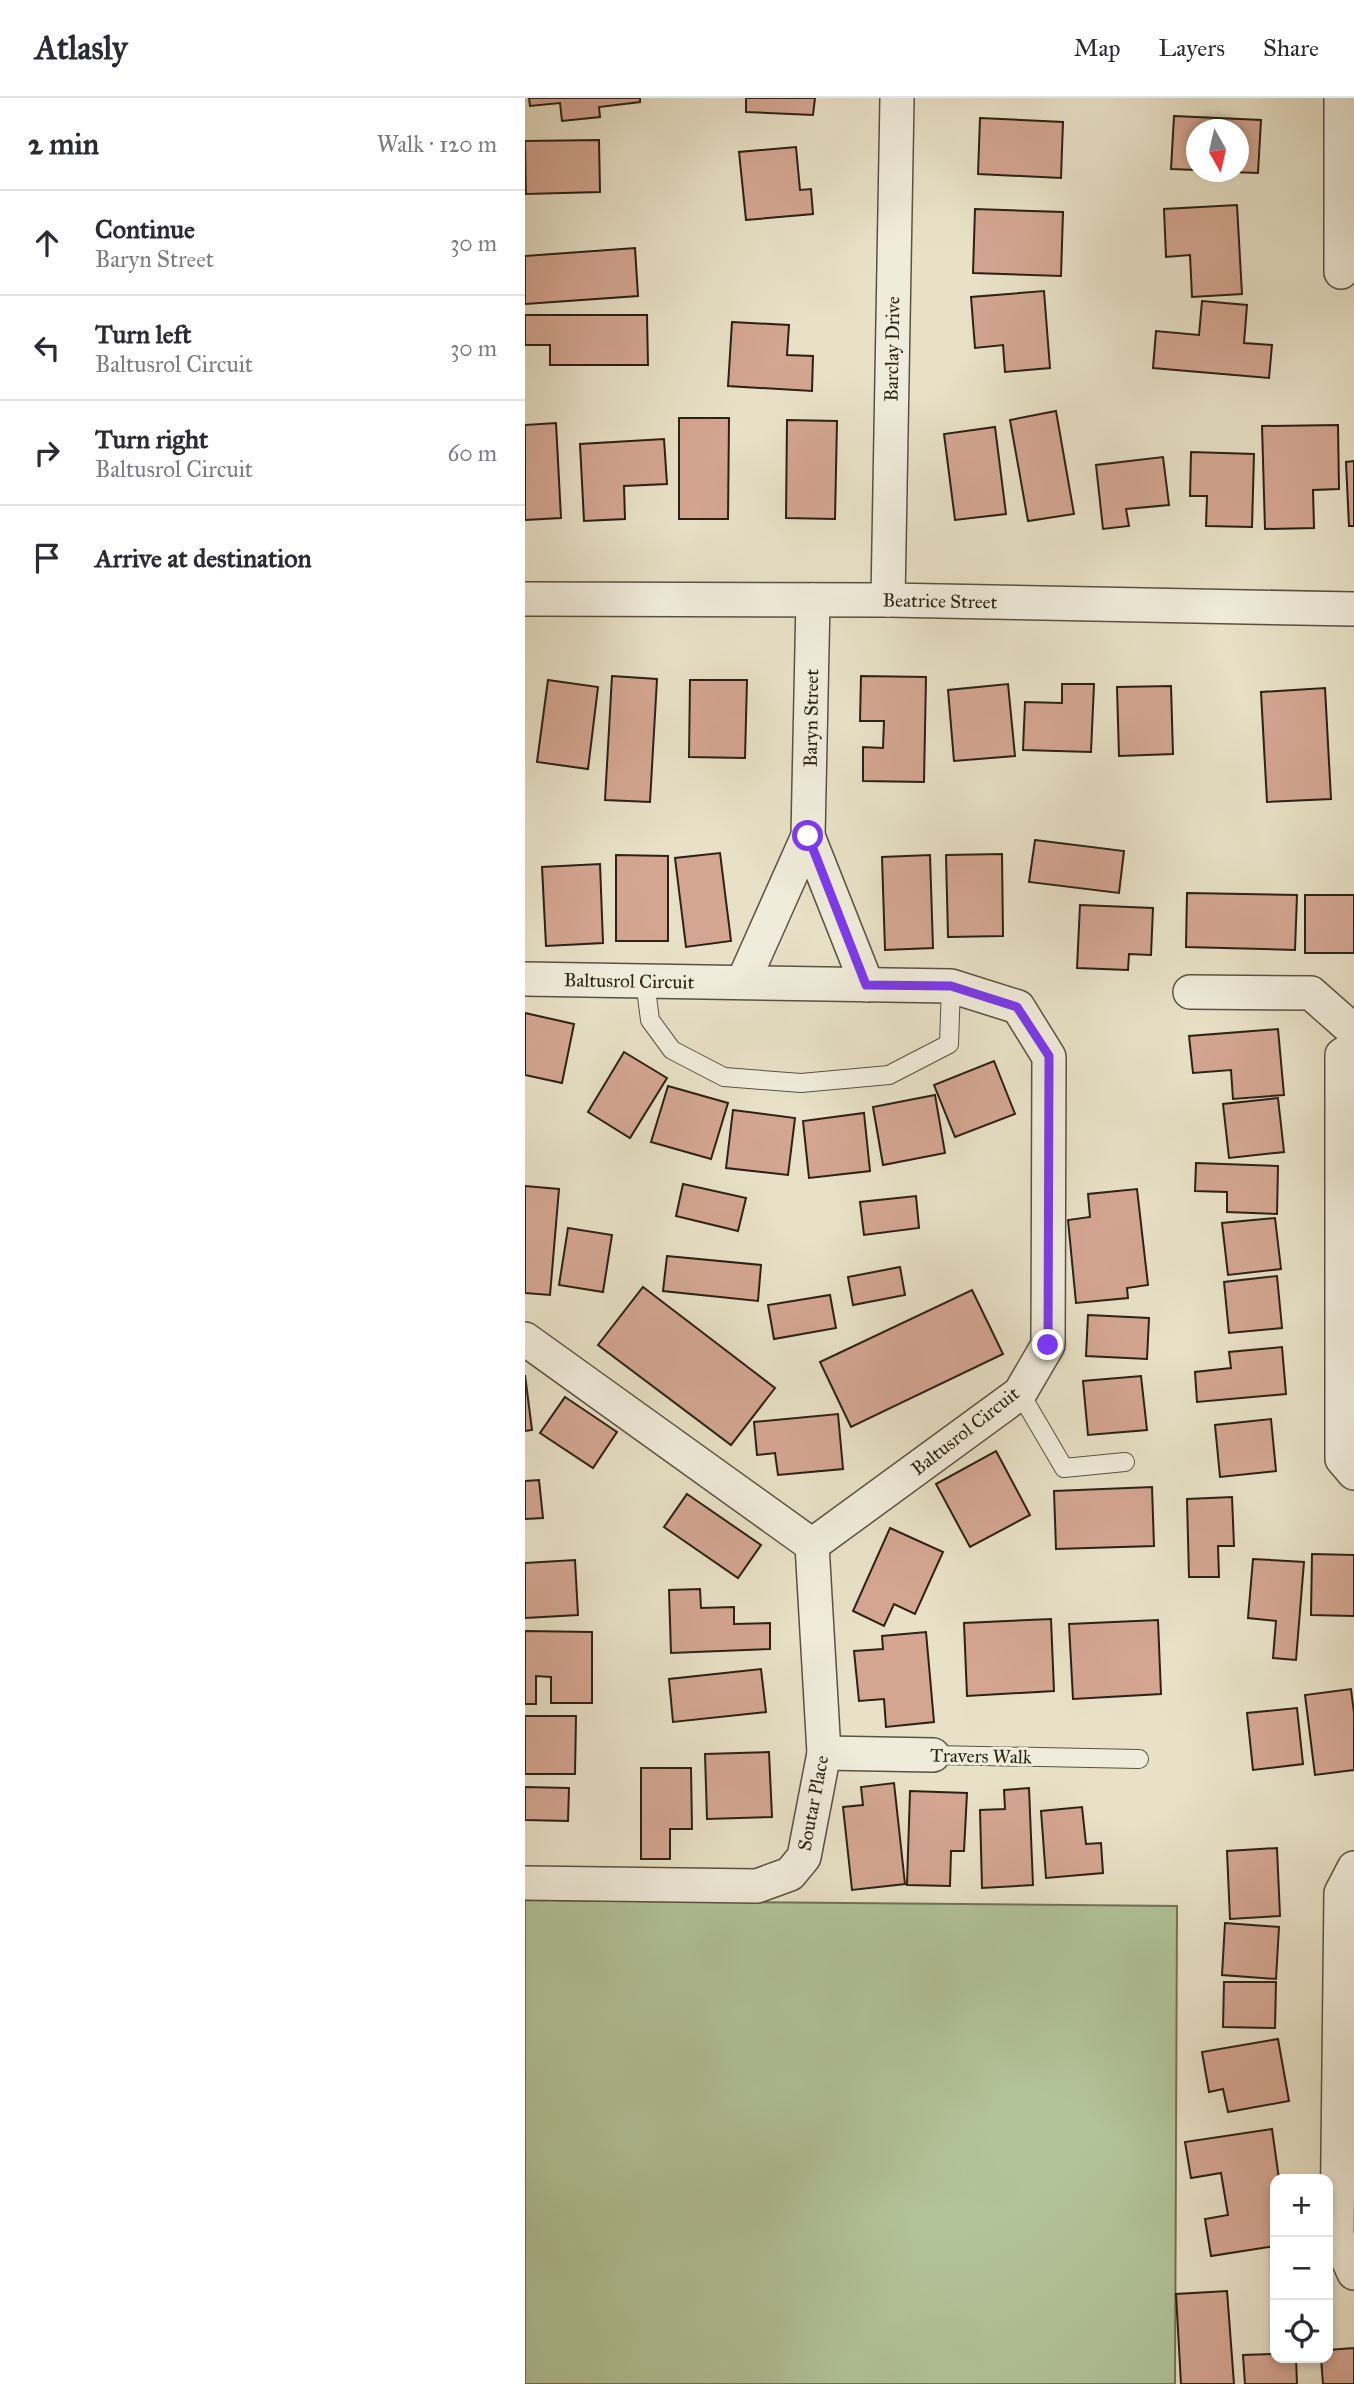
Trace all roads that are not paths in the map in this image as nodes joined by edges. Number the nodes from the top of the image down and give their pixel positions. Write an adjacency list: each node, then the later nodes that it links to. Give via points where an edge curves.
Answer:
1 (897, 98): 6 (street, Barclay Drive)
2 (1341, 98): 3 (street)
3 (1341, 272)
4 (525, 599): 5 (street, Beatrice Street)
5 (813, 600): 6 (street, Beatrice Street); 8 (street, Baryn Street)
6 (888, 600): 7 (street, Beatrice Street)
7 (1354, 609)
8 (808, 836): 11 (street, Baryn Street); 12 (street, Baryn Street)
9 (525, 979): 10 (street, Baltusrol Circuit)
10 (645, 981): 11 (street, Baltusrol Circuit); 13 (lane, via 650,1020 672,1051 725,1077 801,1083 889,1075 949,1044)
11 (743, 982): 12 (street, Baltusrol Circuit)
12 (866, 985): 13 (street, Baltusrol Circuit)
13 (951, 986): 18 (street, Baltusrol Circuit, via 1017,1007 1049,1056 1048,1345)
14 (1190, 992): 15 (street, via 1311,993)
15 (1354, 1031)
16 (1354, 1046): 20 (street, via 1342,1055 1342,1459)
17 (525, 1339): 21 (street)
18 (1020, 1393): 19 (lane, via 1064,1468); 21 (street, Baltusrol Circuit)
19 (1125, 1462)
20 (1354, 1473)
21 (812, 1545): 22 (street, Soutar Place)
22 (824, 1753): 23 (street, Travers Walk); 26 (street, Soutar Place, via 804,1857 790,1874 757,1886)
23 (933, 1755): 24 (lane, Travers Walk)
24 (1139, 1759)
25 (1354, 1868): 27 (street, via 1341,1893 1337,2236)
26 (525, 1883)
27 (1354, 2273)

